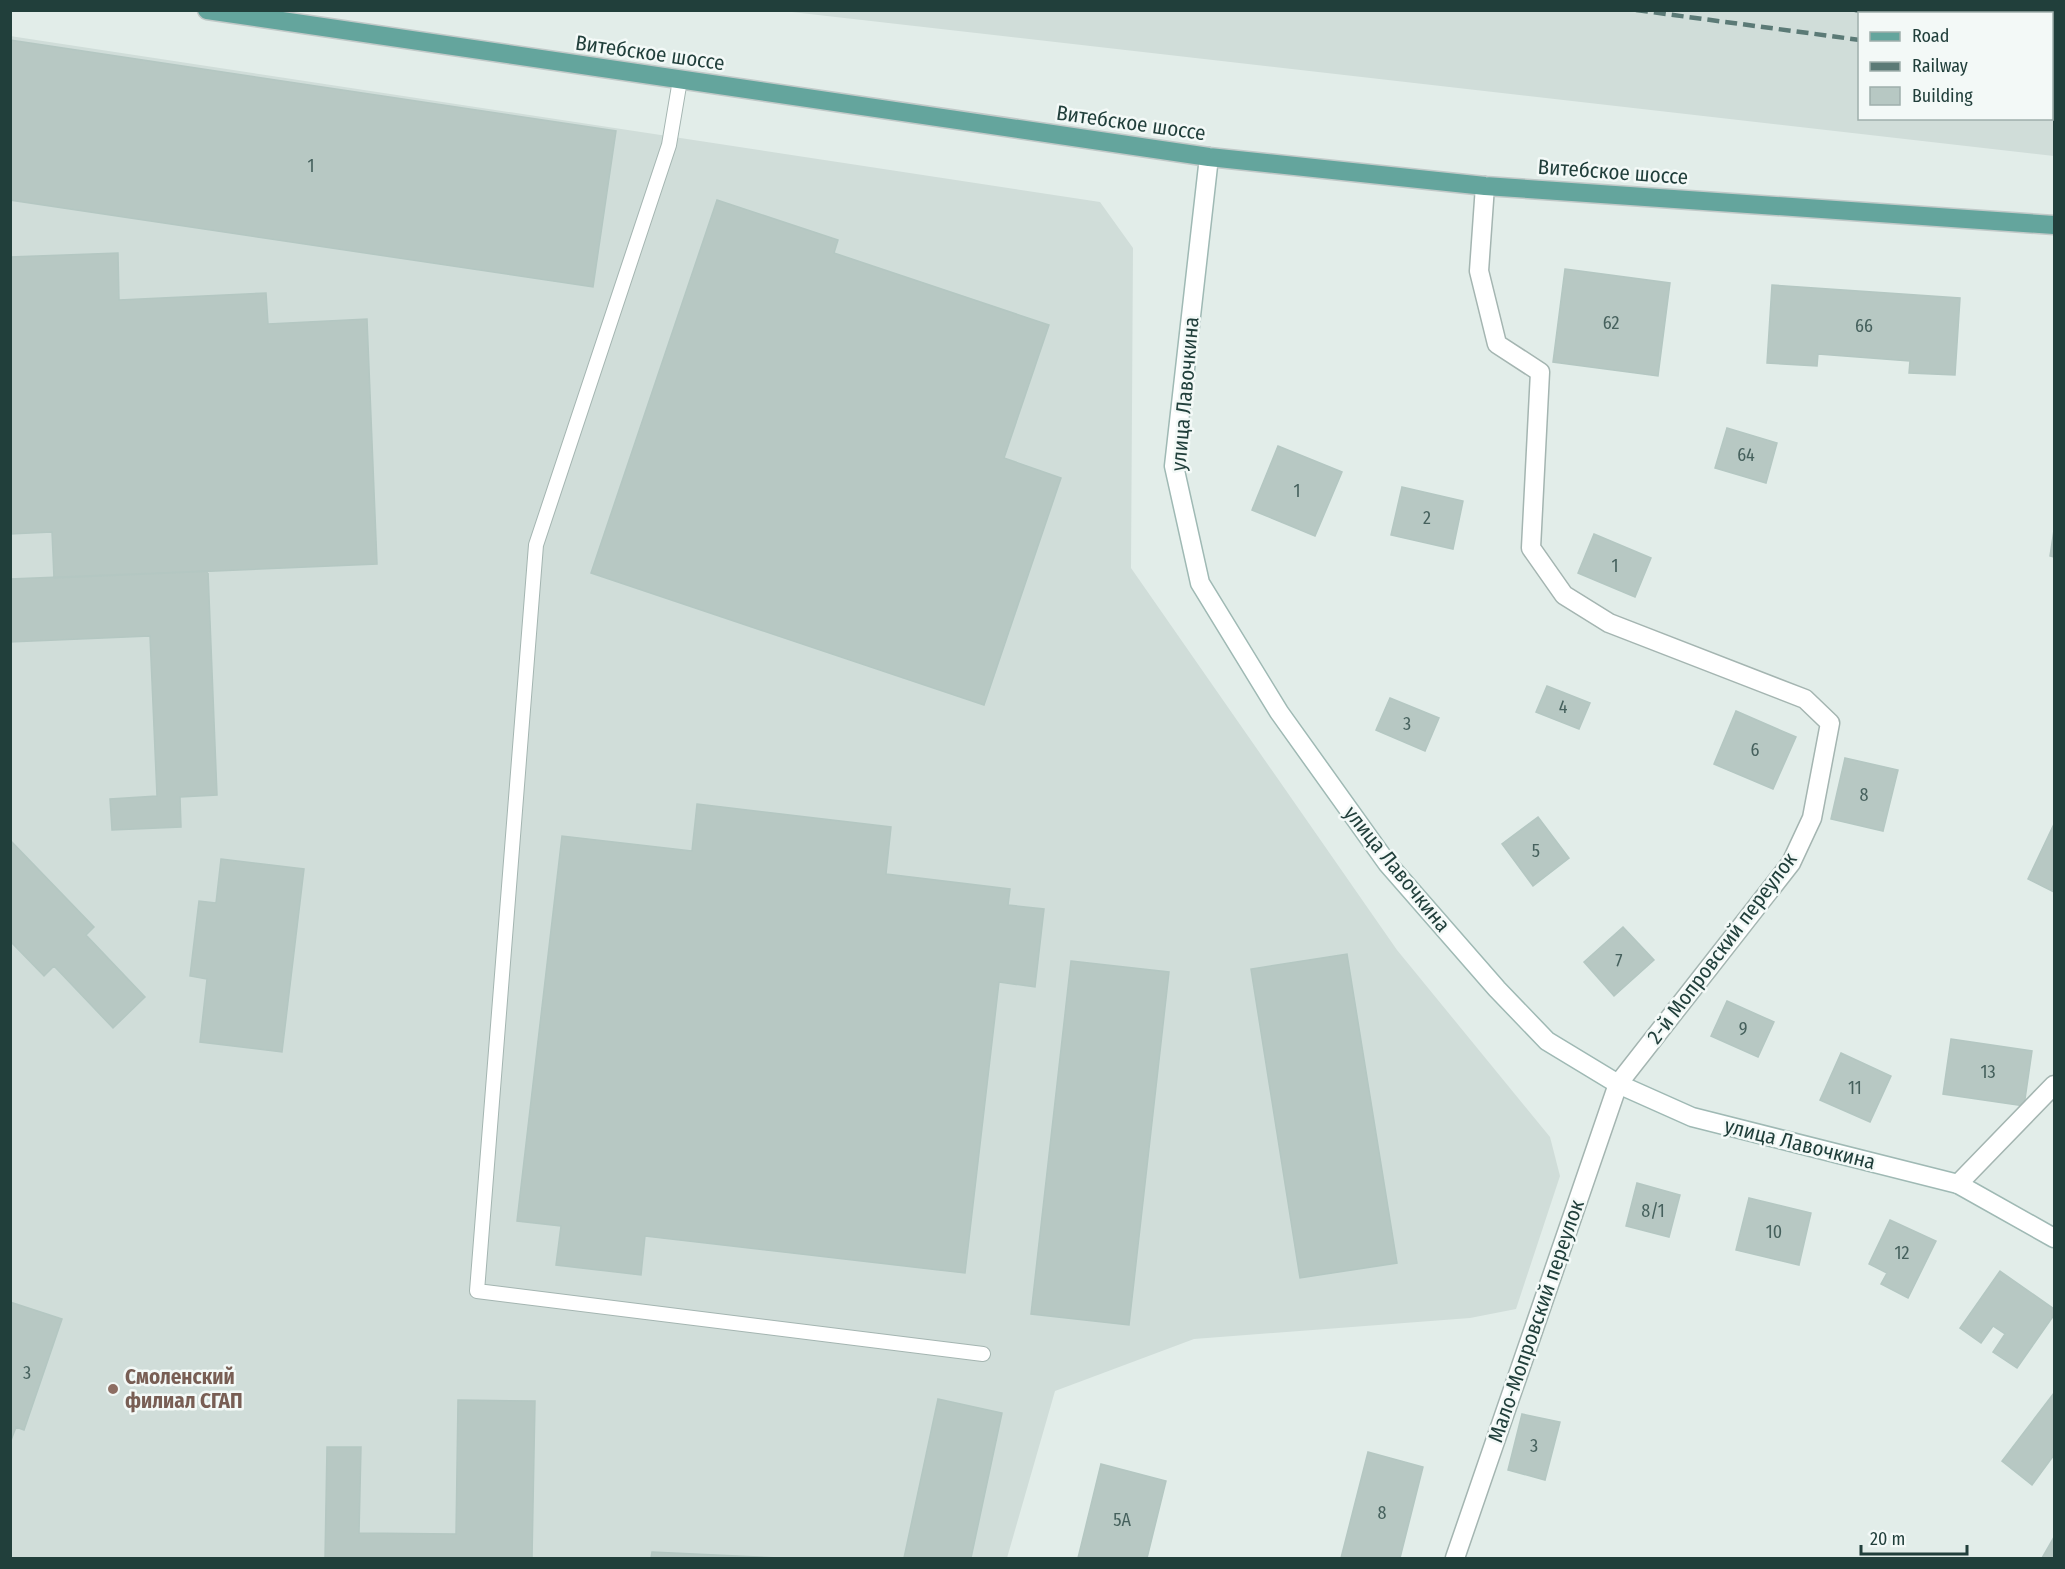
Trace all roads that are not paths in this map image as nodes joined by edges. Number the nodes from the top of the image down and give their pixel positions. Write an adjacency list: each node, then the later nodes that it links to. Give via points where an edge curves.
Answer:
1 (207, 10): 2 (main road, Витебское шоссе)
2 (680, 80): 3 (main road, Витебское шоссе); 10 (lane, via 669,145 536,546 477,1291)
3 (1209, 158): 4 (main road, Витебское шоссе); 6 (street, улица Лавочкина, via 1174,466 1200,583 1279,712 1387,863 1546,1041)
4 (1485, 186): 5 (main road, Витебское шоссе); 6 (street, 2-й Мопровский переулок, via 1479,271 1497,344 1540,372 1531,548 1564,595 1609,623 1804,699 1830,723 1812,818 1791,864)
5 (2055, 225)
6 (1618, 1084): 8 (street, улица Лавочкина, via 1692,1117); 11 (street, Мало-Мопровский переулок)
7 (2055, 1085): 8 (street)
8 (1958, 1184): 9 (street, улица Лавочкина)
9 (2055, 1238)
10 (983, 1354)
11 (1455, 1558)

